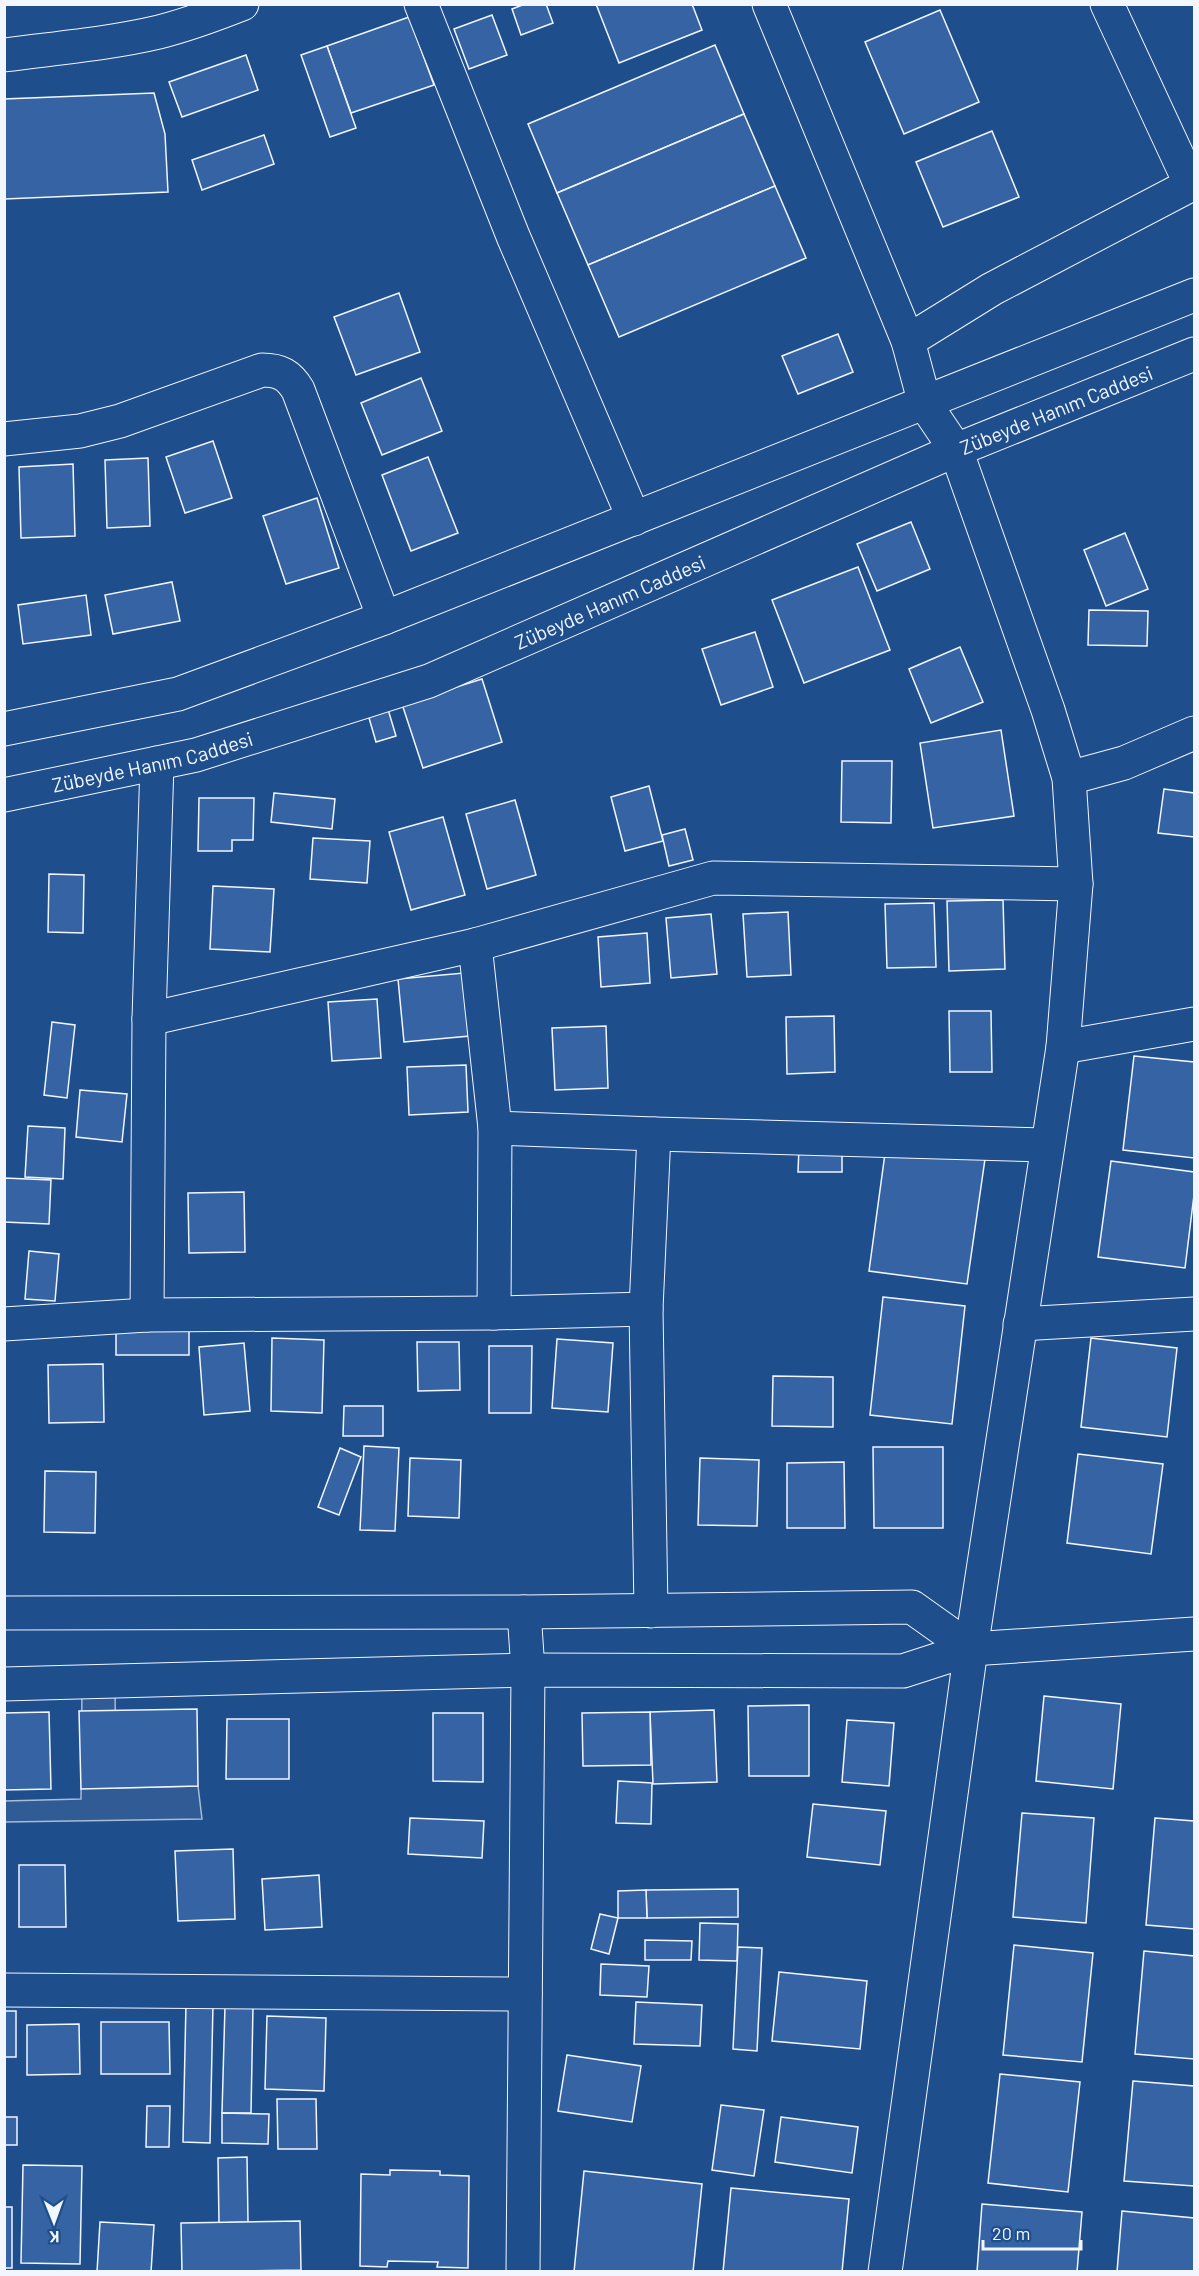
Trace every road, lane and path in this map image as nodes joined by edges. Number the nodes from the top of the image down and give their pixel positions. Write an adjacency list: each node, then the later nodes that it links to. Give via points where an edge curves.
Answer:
1 (242, 4): 5 (street, via 158,32)
2 (421, 4): 13 (street, via 513,236)
3 (770, 4): 8 (street)
4 (1107, 4): 6 (street)
5 (4, 55)
6 (1193, 180): 8 (street, via 992,289)
7 (1194, 295): 10 (street)
8 (908, 341): 10 (street)
9 (1194, 354): 12 (street, Zübeyde Hanım Caddesi)
10 (925, 404): 12 (street); 13 (street)
11 (4, 439): 14 (street, via 80,431 120,421 262,370 286,375 298,390)
12 (956, 450): 17 (street, Zübeyde Hanım Caddesi, via 429,681); 18 (street)
13 (634, 519): 14 (street)
14 (384, 618): 15 (street, via 178,694)
15 (4, 729)
16 (1194, 733): 18 (street, via 1124,764)
17 (157, 764): 19 (street, Zübeyde Hanım Caddesi); 22 (street)
18 (1069, 777): 20 (street)
19 (4, 795)
20 (1076, 884): 21 (street, via 714,878); 24 (street)
21 (475, 945): 22 (street); 25 (street)
22 (149, 1019): 31 (street)
23 (1194, 1024): 24 (street)
24 (1063, 1047): 27 (street)
25 (495, 1128): 26 (street); 29 (street)
26 (654, 1134): 27 (street); 28 (street)
27 (1047, 1145): 33 (street)
28 (646, 1308): 29 (street); 34 (street)
29 (494, 1313): 31 (street)
30 (1194, 1314): 33 (street)
31 (147, 1315): 32 (street)
32 (4, 1324)
33 (1020, 1324): 38 (street)
34 (651, 1611): 35 (street); 38 (street, via 912,1607)
35 (524, 1612): 36 (street); 39 (street)
36 (4, 1613)
37 (1194, 1634): 38 (street)
38 (971, 1649): 39 (street, via 903,1671); 44 (street)
39 (528, 1670): 40 (street); 42 (street)
40 (4, 1684)
41 (4, 1990): 42 (street)
42 (525, 1994): 43 (street)
43 (523, 2271)
44 (885, 2271)

